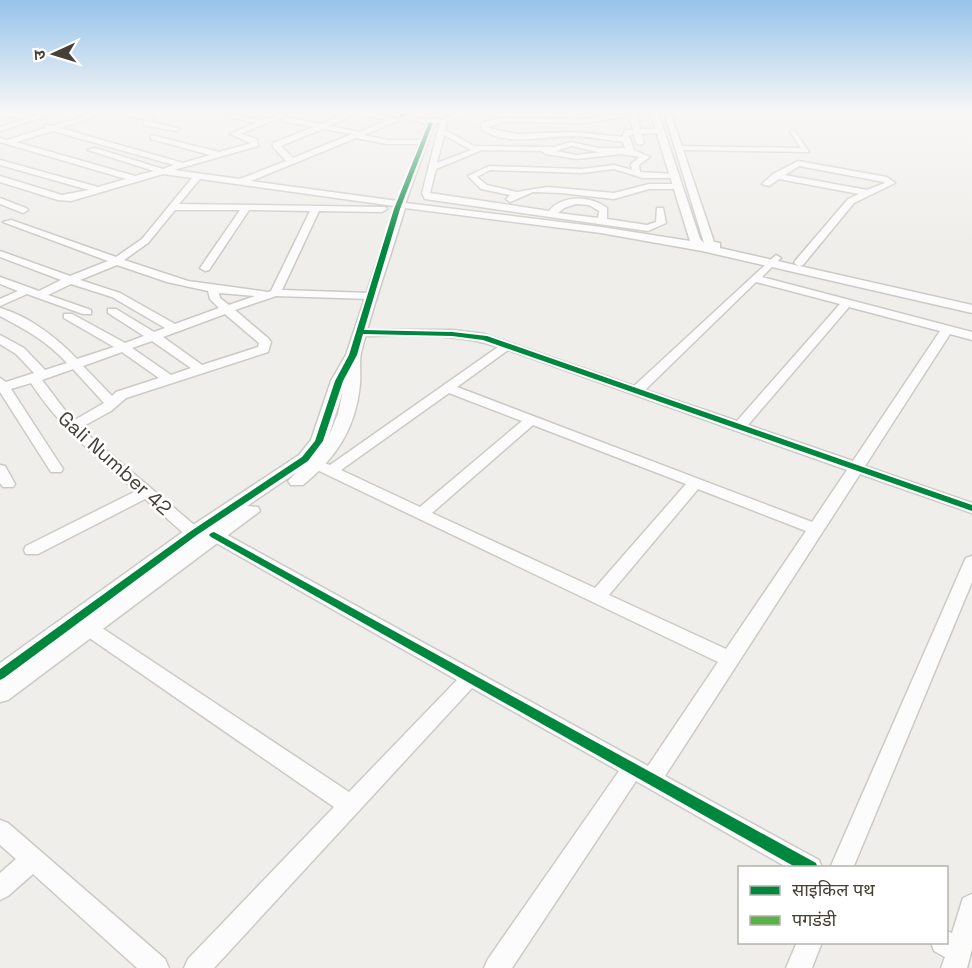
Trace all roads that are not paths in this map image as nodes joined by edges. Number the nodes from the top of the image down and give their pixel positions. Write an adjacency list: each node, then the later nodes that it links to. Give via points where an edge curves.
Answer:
1 (28, 157): 32 (street)
2 (57, 157): 31 (street)
3 (116, 157): 24 (street)
4 (155, 157): 19 (street)
5 (211, 157): 19 (street)
6 (286, 157): 18 (street)
7 (304, 157): 18 (street)
8 (418, 157): 43 (street)
9 (434, 157): 21 (street)
10 (459, 157): 21 (street, via 443,166)
11 (514, 157): 16 (street)
12 (646, 157): 25 (street, via 635,164)
13 (668, 157): 27 (street)
14 (682, 157): 50 (street)
15 (817, 157): 20 (street)
16 (514, 161): 22 (street); 23 (street)
17 (0, 162): 36 (street)
18 (292, 162): 33 (street)
19 (183, 165): 24 (street)
20 (848, 165)
21 (431, 167): 46 (street, via 428,197)
22 (494, 168): 23 (street); 38 (street, via 472,178 484,187)
23 (523, 168): 25 (street, via 582,171 614,167)
24 (162, 171): 29 (street); 31 (street)
25 (636, 173): 26 (street)
26 (650, 176): 27 (street); 34 (street)
27 (674, 176): 35 (street)
28 (776, 176): 37 (street); 37 (street, via 787,169 860,182 874,177 891,183); 40 (street, via 766,184)
29 (197, 177): 33 (street); 41 (street)
30 (0, 178): 36 (street, via 61,198)
31 (135, 179): 32 (street)
32 (123, 182): 36 (street)
33 (239, 182): 43 (street)
34 (653, 186): 35 (street); 38 (street, via 613,196 577,191); 49 (street, via 661,224 651,228)
35 (678, 187): 50 (street)
36 (98, 190)
37 (867, 193): 40 (street)
38 (516, 194): 46 (street)
39 (0, 201): 45 (street)
40 (851, 201): 52 (street)
41 (174, 207): 42 (street); 53 (street, via 145,241)
42 (246, 207): 44 (street); 55 (street)
43 (399, 207): 44 (street); 46 (street); 62 (street)
44 (316, 208): 61 (street)
45 (23, 210)
46 (494, 212): 47 (street); 50 (street)
47 (551, 216): 49 (street); 49 (street, via 554,209 567,203 588,203 604,210)
48 (8, 222): 53 (street)
49 (602, 223)
50 (705, 243): 54 (street)
51 (0, 254): 58 (street)
52 (803, 259): 54 (street); 63 (street)
53 (117, 261): 58 (street); 59 (street)
54 (774, 261): 56 (street); 67 (street)
55 (205, 268)
56 (756, 279): 65 (street); 87 (street)
57 (0, 280): 60 (street)
58 (70, 280): 60 (street); 72 (street, via 116,295)
59 (213, 291): 61 (street); 66 (street, via 212,296)
60 (33, 292): 64 (street); 70 (street)
61 (275, 293): 62 (street); 66 (street)
62 (370, 296): 74 (street)
63 (972, 302)
64 (0, 303)
65 (848, 303): 73 (street); 90 (street)
66 (227, 308): 72 (street); 82 (street, via 266,345 258,352)
67 (972, 309)
68 (0, 311): 81 (street, via 48,338)
69 (112, 311): 75 (street)
70 (87, 312)
71 (69, 316): 79 (street)
72 (173, 328): 75 (street)
73 (947, 330): 76 (street); 92 (street)
74 (360, 332): 78 (street, via 472,336); 80 (street)
75 (153, 336): 79 (street); 82 (street)
76 (972, 336)
77 (0, 339): 83 (street, Gali Number 42, via 20,351)
78 (508, 345): 86 (street); 87 (street)
79 (126, 348): 81 (street); 84 (street)
80 (353, 355): 93 (street, via 354,381); 102 (street, via 339,381 319,441 305,459)
81 (75, 365): 83 (street); 88 (street)
82 (201, 370): 84 (street)
83 (38, 376): 85 (street); 91 (street, Gali Number 42, via 55,410)
84 (170, 380): 88 (street, via 121,395)
85 (2, 386): 95 (street)
86 (447, 388): 89 (street); 93 (street)
87 (637, 390): 90 (street)
88 (112, 404): 91 (street)
89 (531, 420): 96 (street); 100 (street)
90 (740, 426): 92 (street)
91 (71, 427): 98 (street, Gali Number 42)
92 (856, 467): 99 (street); 101 (street)
93 (324, 468): 100 (street); 102 (street)
94 (0, 469): 97 (street)
95 (56, 469)
96 (695, 483): 101 (street); 105 (street)
97 (8, 484)
98 (147, 492): 102 (street, Gali Number 42); 103 (street)
99 (972, 508)
100 (422, 513): 105 (street)
101 (816, 529): 107 (street)
102 (204, 537): 106 (street); 108 (street, Gali Number 42)
103 (32, 550)
104 (972, 562): 115 (street)
105 (598, 596): 107 (street)
106 (82, 624): 109 (street); 111 (street)
107 (729, 659): 110 (street)
108 (470, 678): 110 (street, Gali Number 42); 111 (street)
109 (2, 684)
110 (642, 773): 114 (street, Gali Number 42); 122 (street)
111 (350, 805): 121 (street)
112 (0, 830): 113 (street)
113 (33, 860): 116 (street); 120 (street)
114 (809, 866)
115 (841, 866)
116 (0, 888)
117 (972, 906): 119 (street)
118 (809, 944): 123 (street)
119 (952, 954)
120 (156, 968)
121 (197, 968)
122 (496, 968)
123 (799, 968)

